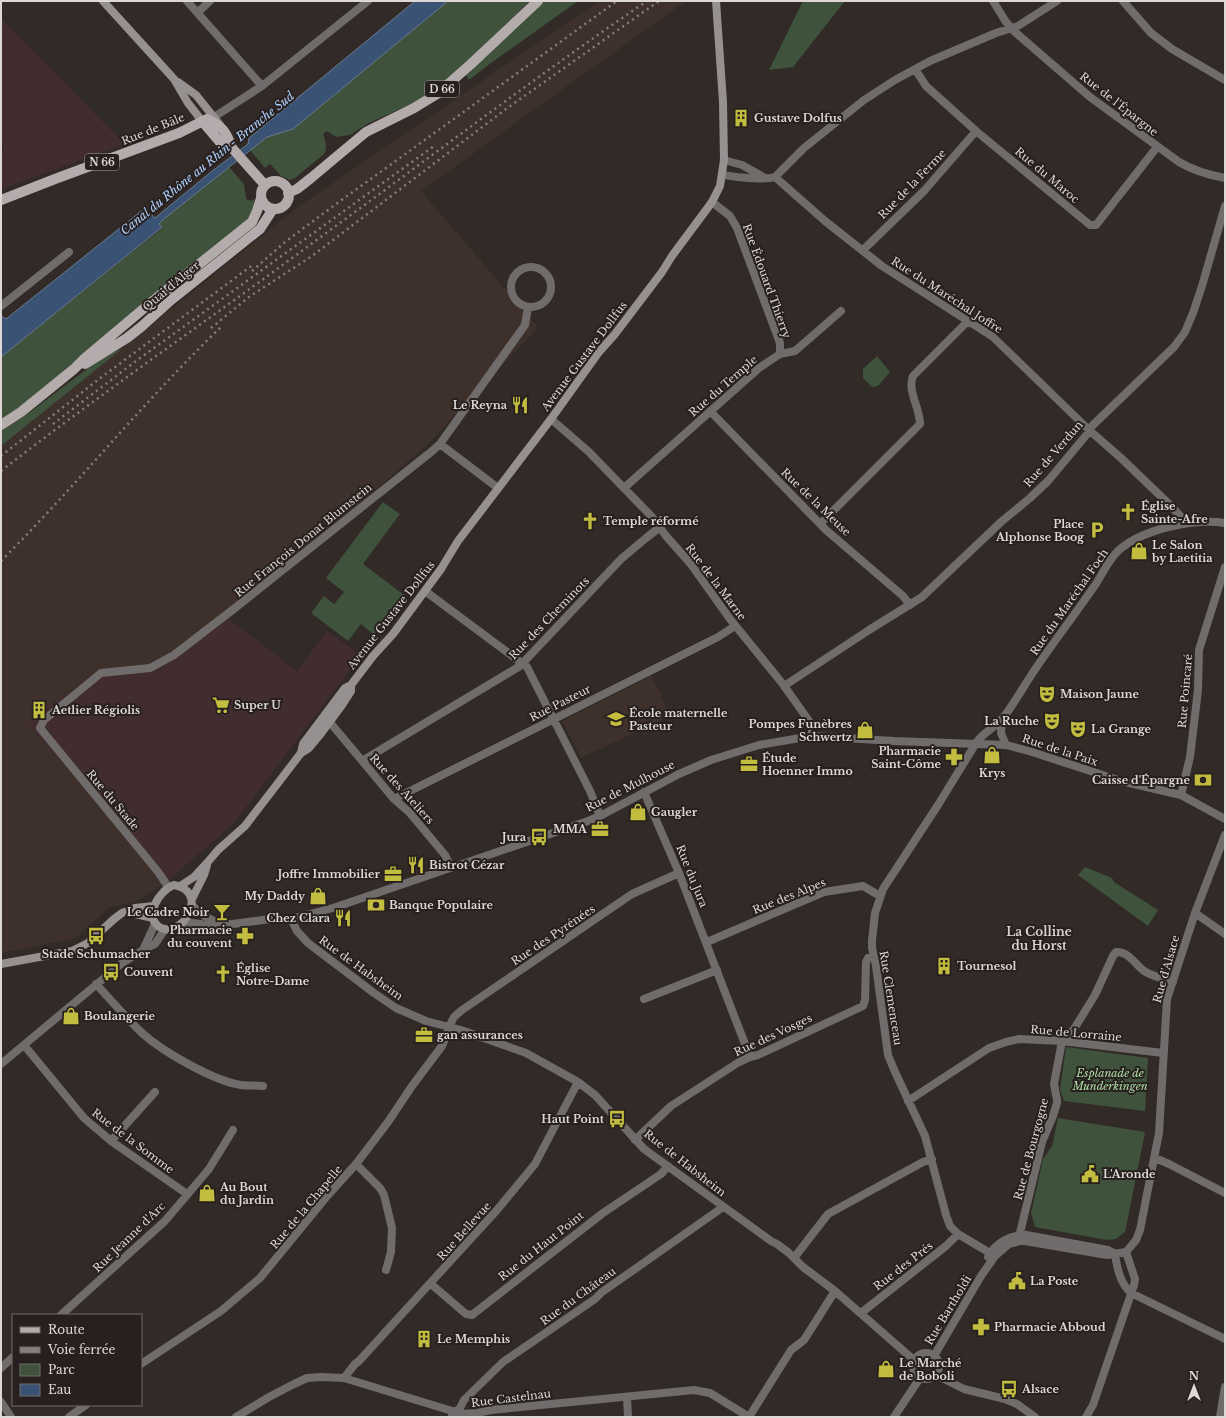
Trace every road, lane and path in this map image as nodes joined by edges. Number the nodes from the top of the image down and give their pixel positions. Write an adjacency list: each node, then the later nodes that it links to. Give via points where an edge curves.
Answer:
1 (103, 1): 13 (main road)
2 (187, 1): 10 (street)
3 (210, 1): 10 (street)
4 (368, 1): 15 (street)
5 (538, 1): 27 (main road, D 66, via 437,94 366,132 297,189)
6 (716, 1): 21 (main road, Avenue Gustave Dollfus)
7 (993, 1): 11 (street, Rue de l'Épargne)
8 (1058, 1): 11 (street)
9 (1123, 1): 14 (street, via 1151,33 1172,49)
10 (198, 12): 15 (street)
11 (1011, 28): 12 (street); 19 (street, Rue de l'Épargne, via 1090,97)
12 (915, 69): 18 (street, Rue du Maroc, via 926,86); 23 (street, via 864,100 804,148)
13 (174, 79): 16 (main road); 17 (main road, via 196,95)
14 (1225, 80)
15 (262, 86): 17 (street)
16 (202, 121): 17 (main road, via 207,119); 20 (main road, via 219,141); 29 (main road, Rue de Bâle / N 66, via 179,133)
17 (218, 122): 20 (main road, via 228,135)
18 (976, 130): 19 (street, Rue du Maroc, via 1090,225 1096,225); 33 (street, Rue de la Ferme, via 924,191)
19 (1157, 147): 25 (street, Rue de l'Épargne, via 1192,169)
20 (232, 148): 26 (main road)
21 (724, 160): 22 (main road, Avenue Gustave Dollfus); 24 (street, via 742,165)
22 (723, 175): 24 (street); 30 (main road, Avenue Gustave Dollfus)
23 (775, 177): 24 (street); 33 (street, Rue du Maréchal Joffre)
24 (765, 178)
25 (1225, 178)
26 (265, 185): 27 (main road, via 272,182 280,183); 28 (main road)
27 (288, 193): 32 (main road, via 285,205)
28 (261, 198): 32 (main road, via 265,206); 40 (main road, Quai d'Alger, via 252,222 124,325)
29 (1, 200)
30 (712, 202): 39 (street, Rue Édouard Thierry, via 730,216 737,228 780,343); 42 (main road, Avenue Gustave Dollfus)
31 (1225, 206): 44 (street, Rue de Verdun, via 1202,286 1185,332 1174,347)
32 (273, 209): 40 (main road, Quai d'Alger, via 260,228 171,300 142,327 87,364)
33 (863, 250): 38 (street, Rue du Maréchal Joffre, via 882,266)
34 (69, 252): 35 (street)
35 (1, 306)
36 (528, 307): 36 (street, via 544,302 550,292 550,281 547,276 534,268 519,272 512,285 515,299); 45 (street, Rue François Donat Blumstein, via 525,325)
37 (842, 311): 39 (street, Rue du Temple, via 795,350)
38 (968, 321): 44 (street, Rue du Maréchal Joffre, via 993,337); 49 (street, via 913,376 911,387 920,424)
39 (780, 354): 41 (street, Rue du Temple, via 759,368)
40 (74, 369): 43 (main road, Quai d'Alger)
41 (710, 411): 47 (street, Rue du Temple); 49 (street, Rue de la Meuse)
42 (551, 419): 46 (main road, Avenue Gustave Dollfus); 47 (street, Rue de la Marne, via 589,452)
43 (1, 425)
44 (1089, 430): 50 (street, Rue du Maréchal Joffre, via 1172,507); 54 (street, Rue de Verdun, via 1048,481 922,597)
45 (440, 444): 46 (street); 63 (street, Rue François Donat Blumstein, via 174,655 150,668 101,673 44,720)
46 (498, 488): 53 (main road, Avenue Gustave Dollfus)
47 (624, 488): 51 (street, Rue de la Marne)
48 (1225, 523): 50 (street, Rue du Maréchal Foch, via 1215,521)
49 (820, 524): 54 (street, Rue de la Meuse, via 903,596)
50 (1184, 524): 61 (street, Rue du Maréchal Foch, via 1166,527 1141,537 1124,546 1112,557)
51 (660, 527): 55 (street, Rue de la Marne, via 690,563); 56 (street, Rue des Cheminots, via 621,559)
52 (1225, 567): 70 (street, Rue Poincaré, via 1199,650 1190,757)
53 (425, 591): 56 (street); 57 (main road, Avenue Gustave Dollfus)
54 (910, 605): 58 (street, Rue de Verdun)
55 (735, 626): 58 (street, Rue de la Marne); 60 (street, Rue Pasteur)
56 (522, 663): 60 (street, via 527,667); 68 (street, Rue des Cheminots)
57 (351, 685): 59 (main road, Avenue Gustave Dollfus, via 345,688); 62 (main road, Avenue Gustave Dollfus, via 351,691)
58 (784, 686): 64 (street, Rue de la Marne, via 809,721)
59 (332, 706): 62 (street, via 328,720); 67 (main road, Avenue Gustave Dollfus, via 303,744)
60 (554, 719): 71 (street, Rue Pasteur); 72 (street)
61 (1002, 719): 65 (street, Rue du Maréchal Foch, via 980,736); 66 (street, via 1000,734)
62 (330, 723): 67 (main road, Avenue Gustave Dollfus, via 309,748); 68 (street, Rue des Ateliers)
63 (40, 728): 79 (street, Rue du Stade)
64 (812, 736): 65 (street, Rue de Mulhouse); 69 (street, Rue de Mulhouse, via 759,744 728,754 697,765)
65 (976, 743): 66 (street, Rue de la Paix); 80 (street, Rue Clemenceau)
66 (1006, 745): 70 (street, Rue de la Paix, via 1121,781)
67 (301, 753): 75 (main road, Avenue Gustave Dollfus, via 245,826 218,850)
68 (362, 761): 71 (street, Rue des Ateliers)
69 (644, 792): 72 (street, Rue de Mulhouse); 77 (street, Rue du Jura)
70 (1181, 796): 73 (street, Rue de la Paix)
71 (394, 800): 76 (street, Rue des Ateliers, via 409,812 445,855)
72 (600, 816): 76 (street, Rue de Mulhouse)
73 (1225, 819)
74 (1225, 835): 84 (street, Rue d'Alsace)
75 (208, 863): 78 (main road, Avenue Gustave Dollfus); 81 (main road, Avenue Gustave Dollfus)
76 (451, 867): 85 (street, Rue de Mulhouse, via 333,908)
77 (679, 873): 91 (street, Rue du Jura); 99 (street, Rue des Pyrénées, via 632,894 462,1010 454,1017)
78 (180, 886): 79 (main road); 81 (main road, via 188,891)
79 (168, 887): 82 (main road)
80 (880, 896): 91 (street, Rue des Alpes, via 863,886 824,892); 93 (street, Rue Clemenceau, via 874,921)
81 (192, 902): 87 (main road, via 191,910); 88 (street, Rue de Mulhouse, via 206,918 218,923)
82 (154, 906): 83 (main road, via 135,908); 86 (main road)
83 (126, 912): 86 (main road); 94 (main road, via 114,919 88,943 72,951)
84 (1195, 913): 90 (street); 96 (street, Rue d'Alsace)
85 (291, 919): 88 (street, Rue de Mulhouse); 99 (street, Rue de Habsheim, via 300,936 374,993 408,1014)
86 (154, 921): 89 (main road); 92 (street)
87 (181, 924): 88 (street, Rue de Mulhouse, via 201,924 217,930); 89 (main road, via 172,930)
88 (233, 924)
89 (165, 929): 92 (street, via 155,944)
90 (1225, 934)
91 (707, 942): 95 (street, Rue du Jura)
92 (143, 950): 97 (street)
93 (873, 956): 105 (street, Rue des Vosges, via 866,962 863,1006); 110 (street, Rue Clemenceau, via 888,1055)
94 (1, 964)
95 (717, 970): 98 (street); 105 (street, Rue du Jura)
96 (1173, 982): 100 (street, via 1144,971 1126,954 1116,952 1095,995); 104 (street, Rue d'Alsace, via 1167,999)
97 (96, 984): 103 (street); 108 (street, via 141,1032 193,1066 215,1077 241,1085)
98 (644, 999)
99 (449, 1027): 107 (street, Rue de Habsheim, via 526,1053); 116 (street, Rue de la Chapelle, via 442,1046)
100 (1074, 1029): 101 (street); 102 (street)
101 (1062, 1041): 102 (street, Rue de Lorraine); 110 (street, Rue de Lorraine, via 1019,1039 994,1046); 122 (street, Rue de Bourgogne, via 1054,1084 1057,1103 1042,1142)
102 (1079, 1044): 104 (street, Rue de Lorraine)
103 (24, 1045): 106 (street); 113 (street, Rue de la Somme, via 84,1118)
104 (1163, 1052): 114 (street, Rue d'Alsace, via 1159,1133)
105 (750, 1057): 112 (street, Rue des Vosges, via 671,1106)
106 (1, 1064)
107 (578, 1082): 112 (street, Rue de Habsheim, via 605,1105); 128 (street, Rue Bellevue, via 535,1164)
108 (263, 1086)
109 (155, 1092): 113 (street)
110 (908, 1101): 115 (street, Rue Clemenceau, via 925,1136)
111 (233, 1130): 119 (street, Rue Jeanne d'Arc, via 209,1169)
112 (635, 1140): 117 (street, Rue de Habsheim)
113 (111, 1141): 119 (street, Rue de la Somme)
114 (1155, 1158): 118 (street); 123 (street, Rue d'Alsace, via 1140,1230)
115 (932, 1159): 121 (street, Rue Clemenceau, via 946,1215 950,1226); 126 (street, via 828,1214)
116 (356, 1164): 127 (street, via 384,1195 392,1228 391,1252); 137 (street, Rue de la Chapelle, via 260,1278 220,1311)
117 (668, 1166): 120 (street, Rue de Habsheim); 128 (street, Rue du Haut Point, via 662,1174 603,1213 472,1315 466,1314)
118 (1225, 1193)
119 (187, 1194): 132 (street, Rue Jeanne d'Arc, via 165,1221)
120 (723, 1207): 126 (street, Rue de Habsheim); 146 (street, Rue du Château, via 503,1362)
121 (958, 1234): 125 (street, Rue Clemenceau); 131 (street, Rue des Prés)
122 (1019, 1238): 124 (street, via 1026,1235 1108,1250); 125 (street, via 1001,1242)
123 (1126, 1252): 124 (street); 130 (street, via 1135,1279)
124 (1115, 1254): 130 (street, via 1122,1283)
125 (993, 1255): 134 (street, Rue Bartholdi)
126 (794, 1258): 129 (street, Rue de Habsheim)
127 (386, 1270)
128 (431, 1284): 140 (street, Rue Bellevue)
129 (835, 1291): 131 (street, Rue de Habsheim); 151 (street, via 804,1340 791,1350)
130 (1131, 1293): 133 (street); 154 (street)
131 (861, 1313): 136 (street, Rue de Habsheim)
132 (62, 1314)
133 (1225, 1339)
134 (934, 1356): 136 (street, via 925,1353); 139 (street, via 939,1362)
135 (12, 1358): 138 (street)
136 (914, 1361): 141 (street, via 915,1372)
137 (142, 1363)
138 (1, 1368)
139 (936, 1375): 141 (street, via 929,1379); 153 (street, via 964,1389 1017,1404)
140 (344, 1378): 146 (street, Rue Castelnau, via 418,1400); 149 (street, Rue Castelnau, via 307,1378)
141 (920, 1378): 152 (street)
142 (1225, 1388): 155 (street)
143 (627, 1397): 146 (street, Rue Castelnau); 150 (street); 151 (street, Rue Castelnau, via 687,1390 702,1391 720,1398)
144 (1, 1402): 147 (street)
145 (84, 1406): 148 (street)
146 (452, 1415)
147 (11, 1417)
148 (68, 1417)
149 (236, 1417)
150 (628, 1417)
151 (749, 1417)
152 (894, 1417)
153 (1035, 1417)
154 (1086, 1417)
155 (1220, 1417)

